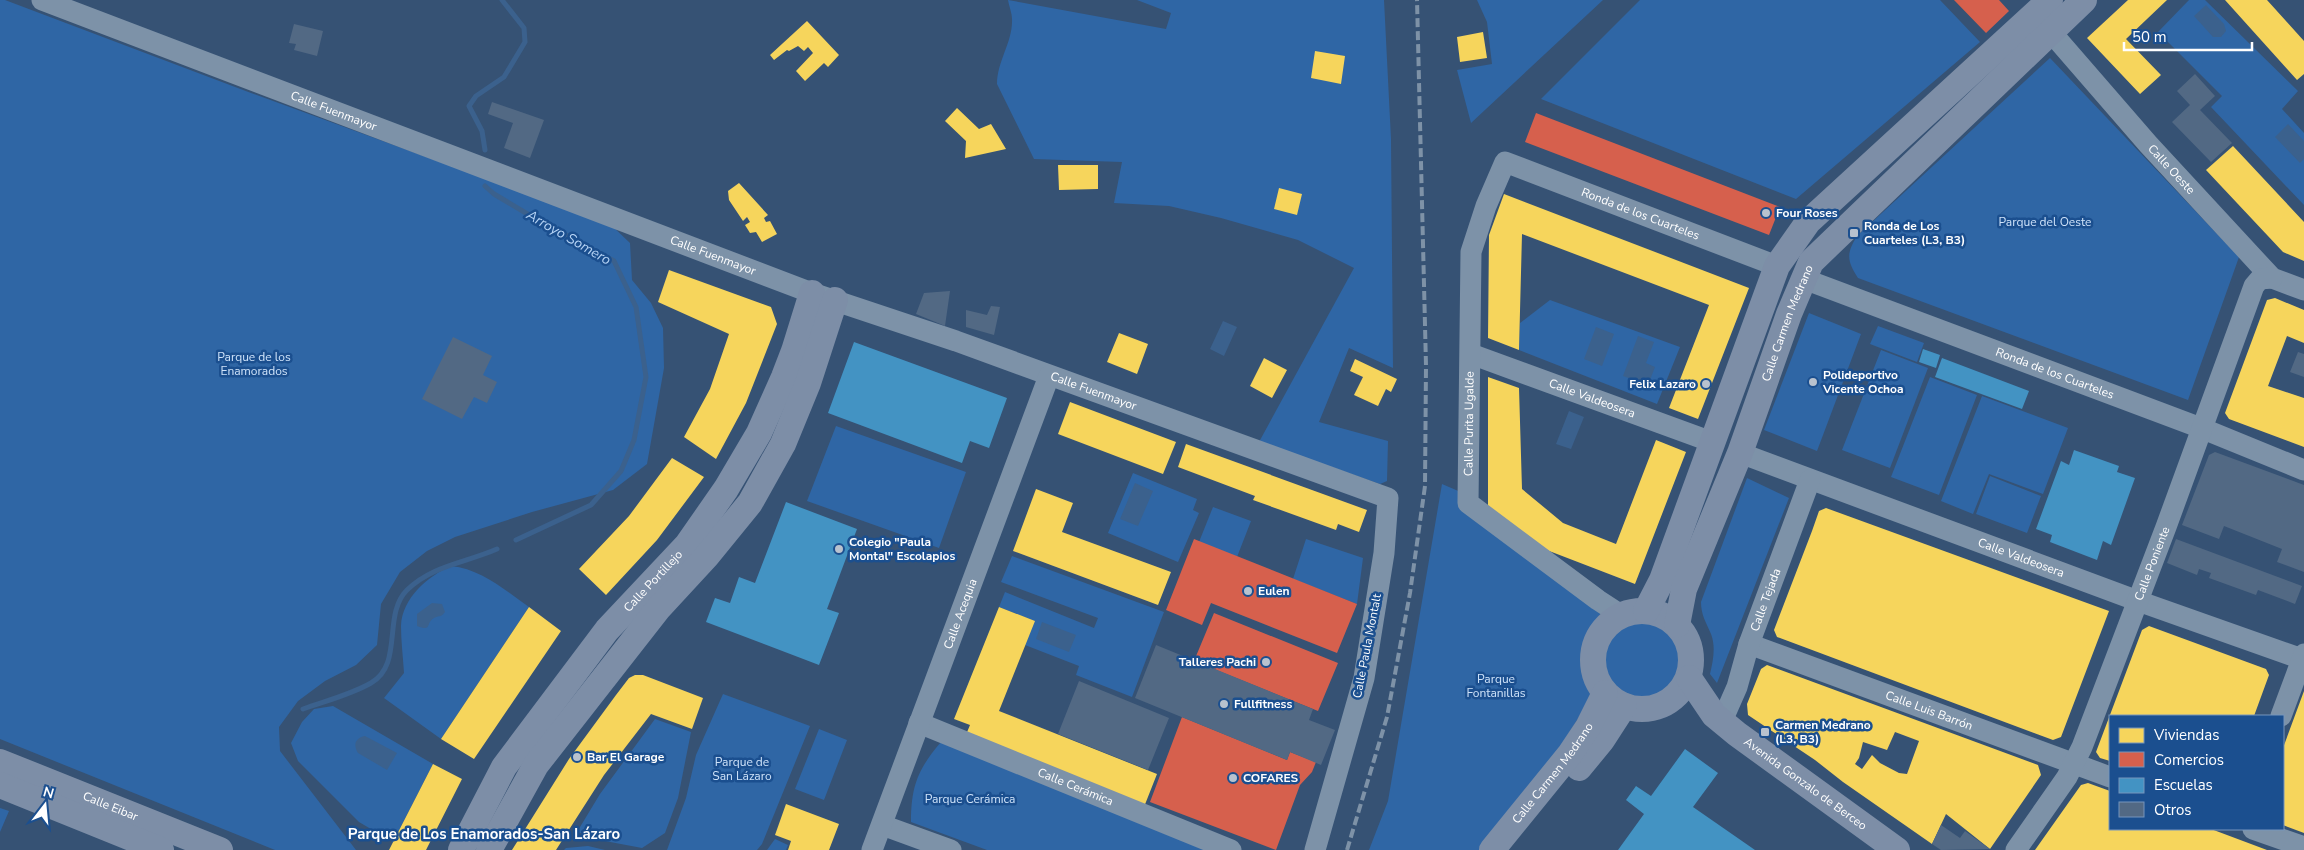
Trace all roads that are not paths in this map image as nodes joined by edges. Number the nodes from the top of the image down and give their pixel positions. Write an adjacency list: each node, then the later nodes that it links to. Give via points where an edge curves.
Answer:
1 (42, 0): 9 (street, Calle Fuenmayor)
2 (2084, 0): 3 (main road, Calle Carmen Medrano)
3 (2043, 10): 5 (main road, Calle Carmen Medrano, via 1808,222); 6 (street, Calle Oeste, via 2148,144); 7 (main road, Calle Carmen Medrano, via 1811,262)
4 (1505, 162): 5 (street, Ronda de los Cuarteles); 10 (street, Calle Purita Ugalde, via 1471,252)
5 (1777, 266): 13 (main road, Calle Carmen Medrano)
6 (2272, 278): 8 (street, Calle Oeste); 12 (street, Calle Poniente, via 2260,279 2254,286)
7 (1804, 279): 12 (street, Ronda de los Cuarteles); 14 (main road, Calle Carmen Medrano)
8 (2304, 290)
9 (824, 297): 11 (street, Calle Fuenmayor); 39 (main road, Calle Portillejo, via 794,351 759,433 726,489 687,545 607,630 504,768); 40 (main road, Calle Portillejo, via 808,383 783,444 750,503 658,609 536,765)
10 (1471, 354): 13 (street, Calle Valdeosera); 20 (street, Calle Purita Ugalde, via 1468,503)
11 (1049, 376): 17 (street, Calle Fuenmayor); 29 (street, Calle Acequia)
12 (2201, 428): 15 (street, Ronda de los Cuarteles); 18 (street, Calle Poniente)
13 (1712, 442): 19 (main road, Calle Carmen Medrano, via 1662,580)
14 (1740, 454): 16 (street, Calle Valdeosera); 21 (main road, Calle Carmen Medrano, via 1684,589)
15 (2304, 470)
16 (1810, 480): 18 (street, Calle Valdeosera); 22 (street, Calle Tejada)
17 (1388, 498): 44 (street, Calle Paula Montalt, via 1384,553 1364,678)
18 (2138, 601): 23 (street, Calle Valdeosera); 31 (street, Calle Poniente)
19 (1646, 610): 20 (main road); 21 (main road, via 1663,615)
20 (1621, 615): 25 (main road, via 1608,624 1594,650 1597,680)
21 (1678, 625): 24 (main road, via 1691,650)
22 (1749, 644): 28 (street, Calle Tejada, via 1737,686); 31 (street, Calle Luis Barrón)
23 (2303, 657): 27 (street)
24 (1689, 678): 26 (main road, via 1682,692); 28 (main road, Avenida Gonzalo de Berceo)
25 (1614, 700): 26 (main road, via 1640,710); 45 (main road, Calle Carmen Medrano, via 1588,727); 46 (main road, Calle Carmen Medrano, via 1602,740)
26 (1665, 704): 28 (main road, Avenida Gonzalo de Berceo, via 1694,706)
27 (2281, 715)
28 (1718, 718): 47 (main road, Avenida Gonzalo de Berceo)
29 (919, 723): 34 (street, Calle Acequia); 43 (street, Calle Cerámica)
30 (0, 762): 38 (main road, Calle Eibar)
31 (2074, 764): 32 (street, Calle Luis Barrón); 48 (street, Calle Poniente)
32 (2109, 777)
33 (0, 785): 37 (main road, Calle Eibar)
34 (882, 825): 41 (street, Calle Acequia); 42 (street)
35 (2257, 830): 36 (street)
36 (2304, 847)
37 (160, 850)
38 (220, 850)
39 (461, 850)
40 (489, 850)
41 (872, 850)
42 (951, 850)
43 (1231, 850)
44 (1315, 850)
45 (1492, 850)
46 (1512, 850)
47 (1897, 850)
48 (2016, 850)

